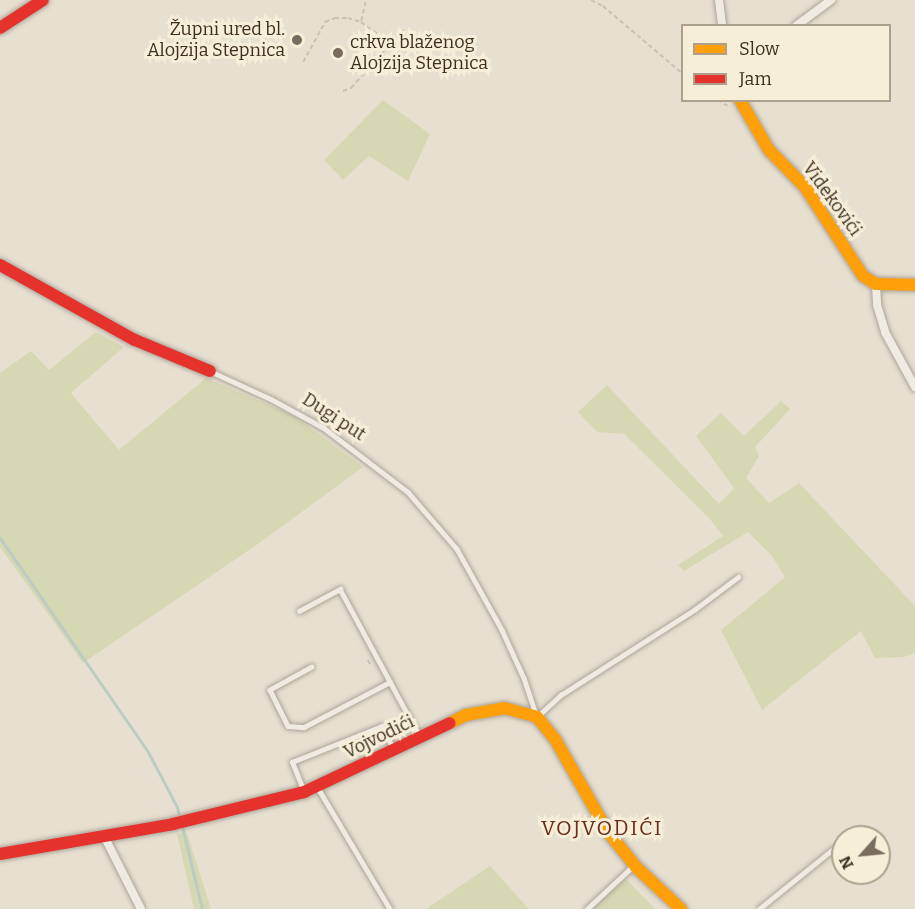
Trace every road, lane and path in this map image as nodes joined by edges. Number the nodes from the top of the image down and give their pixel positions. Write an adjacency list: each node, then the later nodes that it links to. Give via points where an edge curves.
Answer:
1 (43, 0): 9 (street)
2 (366, 0): 6 (path)
3 (591, 0): 13 (path)
4 (719, 0): 7 (street)
5 (831, 0): 8 (street)
6 (361, 22): 11 (path); 12 (path, via 348,18 325,22)
7 (722, 24)
8 (799, 24)
9 (0, 28)
10 (404, 30): 11 (path)
11 (391, 43): 14 (path, via 351,88)
12 (303, 62)
13 (681, 72)
14 (343, 91)
15 (741, 102): 17 (street, Videkovići, via 769,150 805,187 863,276)
16 (0, 266): 19 (street, Dugi put, via 135,340)
17 (876, 284): 18 (street); 20 (street, via 885,332)
18 (914, 284)
19 (210, 371): 25 (lane, Dugi put, via 324,428 408,492 456,549 502,630)
20 (915, 387)
21 (738, 577): 25 (lane, via 694,610 561,695)
22 (299, 611): 24 (lane, via 340,589)
23 (312, 666): 24 (lane, via 270,690 288,726 304,727)
24 (390, 682): 26 (lane)
25 (537, 717): 26 (street, Vojvodići, via 504,708 465,715); 33 (street, via 555,739 608,832)
26 (420, 737): 27 (street, Vojvodići)
27 (395, 750): 28 (street, Vojvodići); 29 (lane, via 382,726 292,762)
28 (318, 788): 29 (street, Vojvodići); 35 (lane)
29 (304, 792): 30 (street, Vojvodići, via 173,824)
30 (104, 836): 32 (street, Vojvodići); 34 (street)
31 (831, 851): 38 (lane)
32 (0, 854)
33 (634, 865): 36 (lane); 37 (street)
34 (141, 909)
35 (390, 909)
36 (587, 909)
37 (681, 909)
38 (759, 909)

